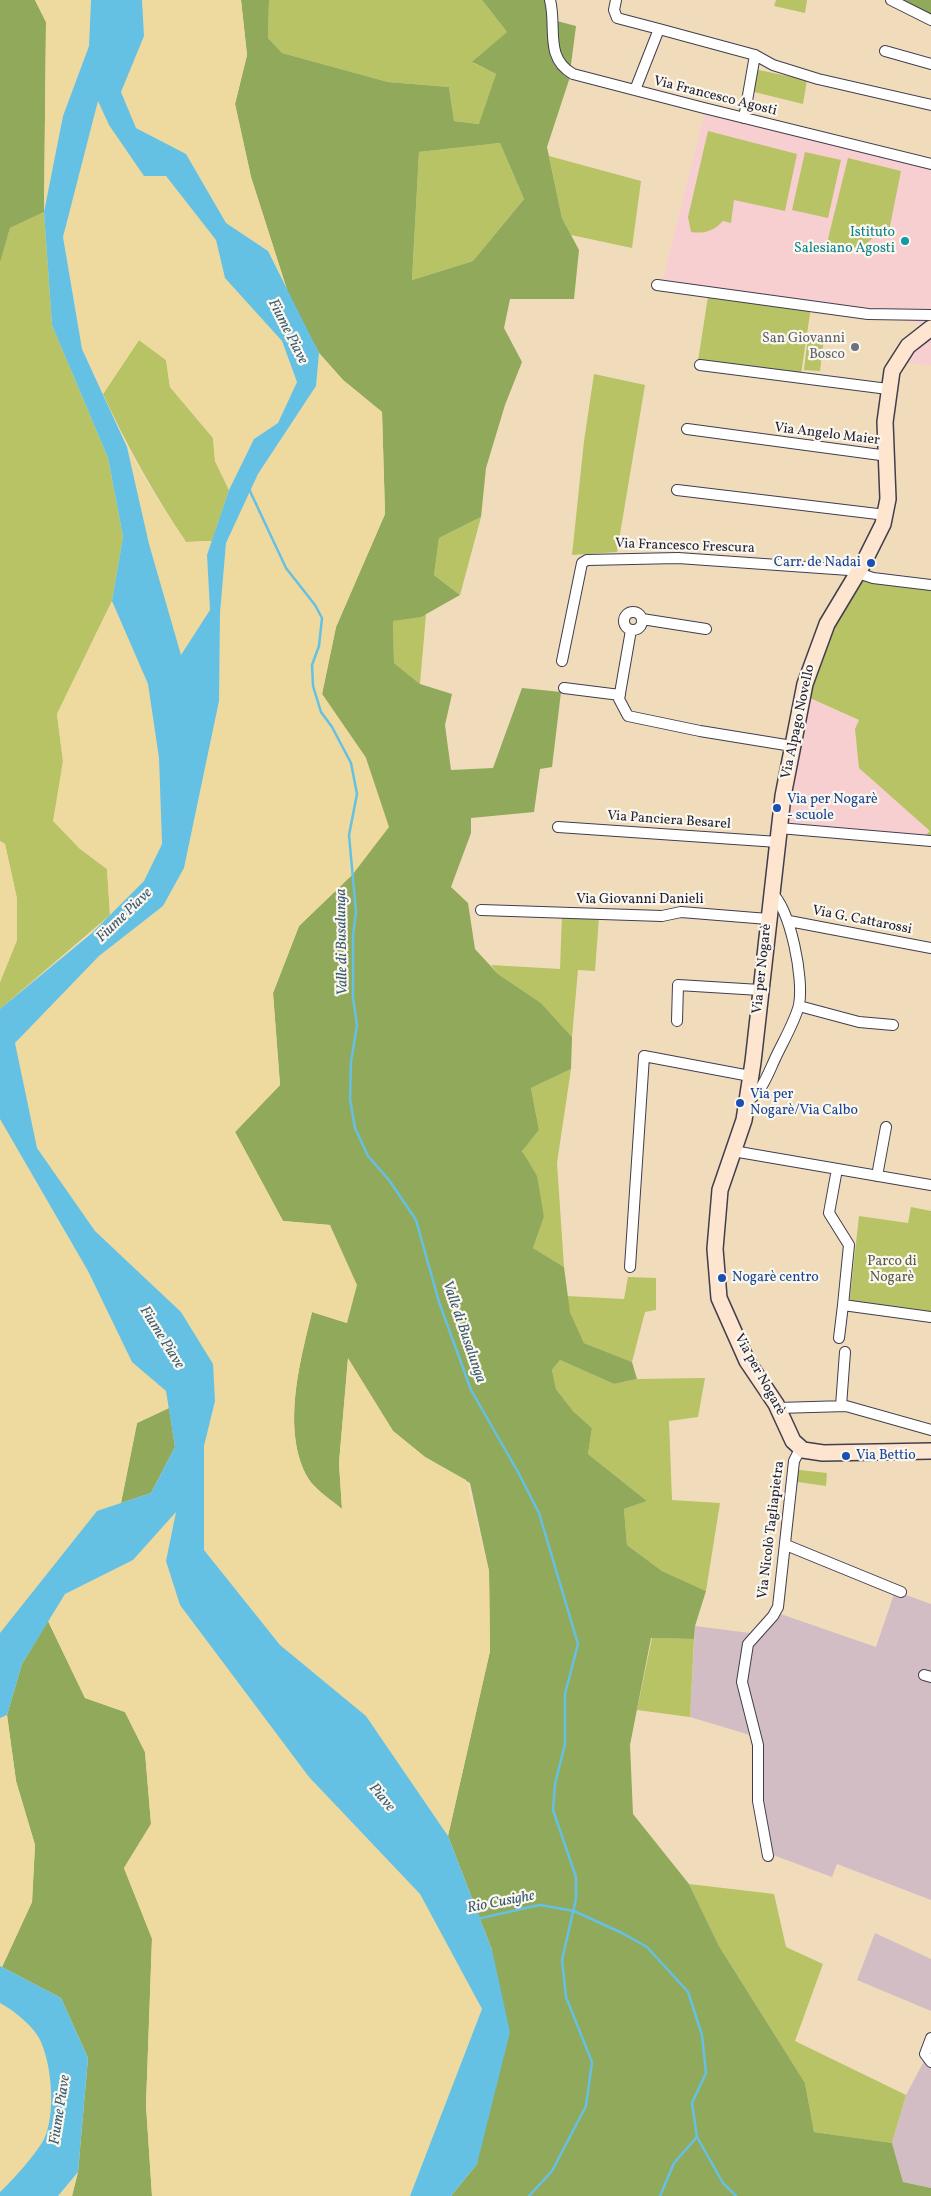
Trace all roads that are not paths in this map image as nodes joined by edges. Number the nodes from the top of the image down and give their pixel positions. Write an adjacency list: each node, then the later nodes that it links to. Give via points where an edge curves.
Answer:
1 (550, 0): 9 (street, Via Francesco Agosti, via 553,47 563,68 579,76)
2 (616, 0): 5 (street, via 614,10 618,18)
3 (891, 0): 4 (street)
4 (931, 20)
5 (659, 29): 7 (street); 9 (street)
6 (885, 51): 8 (street)
7 (756, 55): 10 (street, via 773,65 818,79); 11 (street)
8 (931, 64)
9 (635, 90): 11 (street, Via Francesco Agosti)
10 (931, 105)
11 (744, 118): 12 (street, Via Francesco Agosti)
12 (931, 164)
13 (657, 285): 14 (street, via 868,314)
14 (931, 315)
15 (931, 328): 17 (street, Via Alpago Novello, via 908,346 892,371)
16 (700, 364): 17 (street)
17 (888, 389): 19 (street, Via Alpago Novello, via 885,422)
18 (687, 428): 19 (street, Via Angelo Maier)
19 (888, 456): 21 (street, Via Alpago Novello)
20 (677, 490): 21 (street)
21 (886, 515): 22 (street, Via Alpago Novello)
22 (858, 572): 23 (street, Via Francesco Frescura, via 873,578); 27 (street, Via Francesco Frescura, via 678,558 587,560 582,564); 30 (street, Via Alpago Novello, via 819,640 805,684)
23 (931, 584)
24 (642, 618): 25 (street); 26 (street, via 640,627); 26 (street, via 635,612 626,615 624,624)
25 (706, 629)
26 (631, 630): 29 (street)
27 (562, 661)
28 (564, 688): 29 (street)
29 (620, 695): 30 (street, via 628,716)
30 (792, 746): 31 (street, Via Alpago Novello)
31 (783, 796): 33 (street, Via per Nogarè)
32 (558, 827): 33 (street, Via Panciera Besarel)
33 (779, 835): 34 (street, Via Panciera Besarel); 35 (street, Via per Nogarè)
34 (931, 841)
35 (772, 892): 37 (street, Via per Nogarè); 38 (street, Via per Nogarè)
36 (481, 910): 37 (street, Via Giovanni Danieli, via 662,916 681,912)
37 (768, 919): 40 (street, Via per Nogarè)
38 (789, 921): 39 (street, Via G. Cattarossi); 41 (street, Via per Nogarè, via 800,982)
39 (931, 948)
40 (760, 990): 42 (street, via 678,986); 44 (street, Via per Nogarè)
41 (799, 1006): 43 (street, via 859,1022); 45 (street, Via per Nogarè, via 768,1075 752,1099)
42 (677, 1021)
43 (893, 1025)
44 (750, 1076): 45 (street, Via per Nogarè); 51 (street, via 644,1056)
45 (746, 1101): 47 (street, Via per Nogarè, via 744,1120)
46 (886, 1127): 49 (street)
47 (733, 1151): 48 (street); 57 (street, Via per Nogarè, via 720,1190 715,1249 718,1294 747,1361)
48 (837, 1169): 49 (street); 52 (street, via 829,1213 849,1245)
49 (877, 1176): 50 (street)
50 (931, 1186)
51 (630, 1267)
52 (843, 1305): 53 (street); 54 (street)
53 (931, 1317)
54 (839, 1338)
55 (845, 1352): 56 (street)
56 (841, 1406): 57 (street); 58 (street)
57 (778, 1408): 59 (street, Via per Nogarè)
58 (931, 1430)
59 (798, 1447): 60 (street, via 823,1453); 61 (street, Via Nicolò Tagliapietra)
60 (931, 1451)
61 (786, 1546): 62 (street); 63 (street, Via Nicolò Tagliapietra, via 779,1602 773,1616 748,1644 742,1682 758,1745 758,1801)
62 (901, 1592)
63 (768, 1856)
64 (931, 2038): 65 (street, via 925,2054)
65 (931, 2062)

